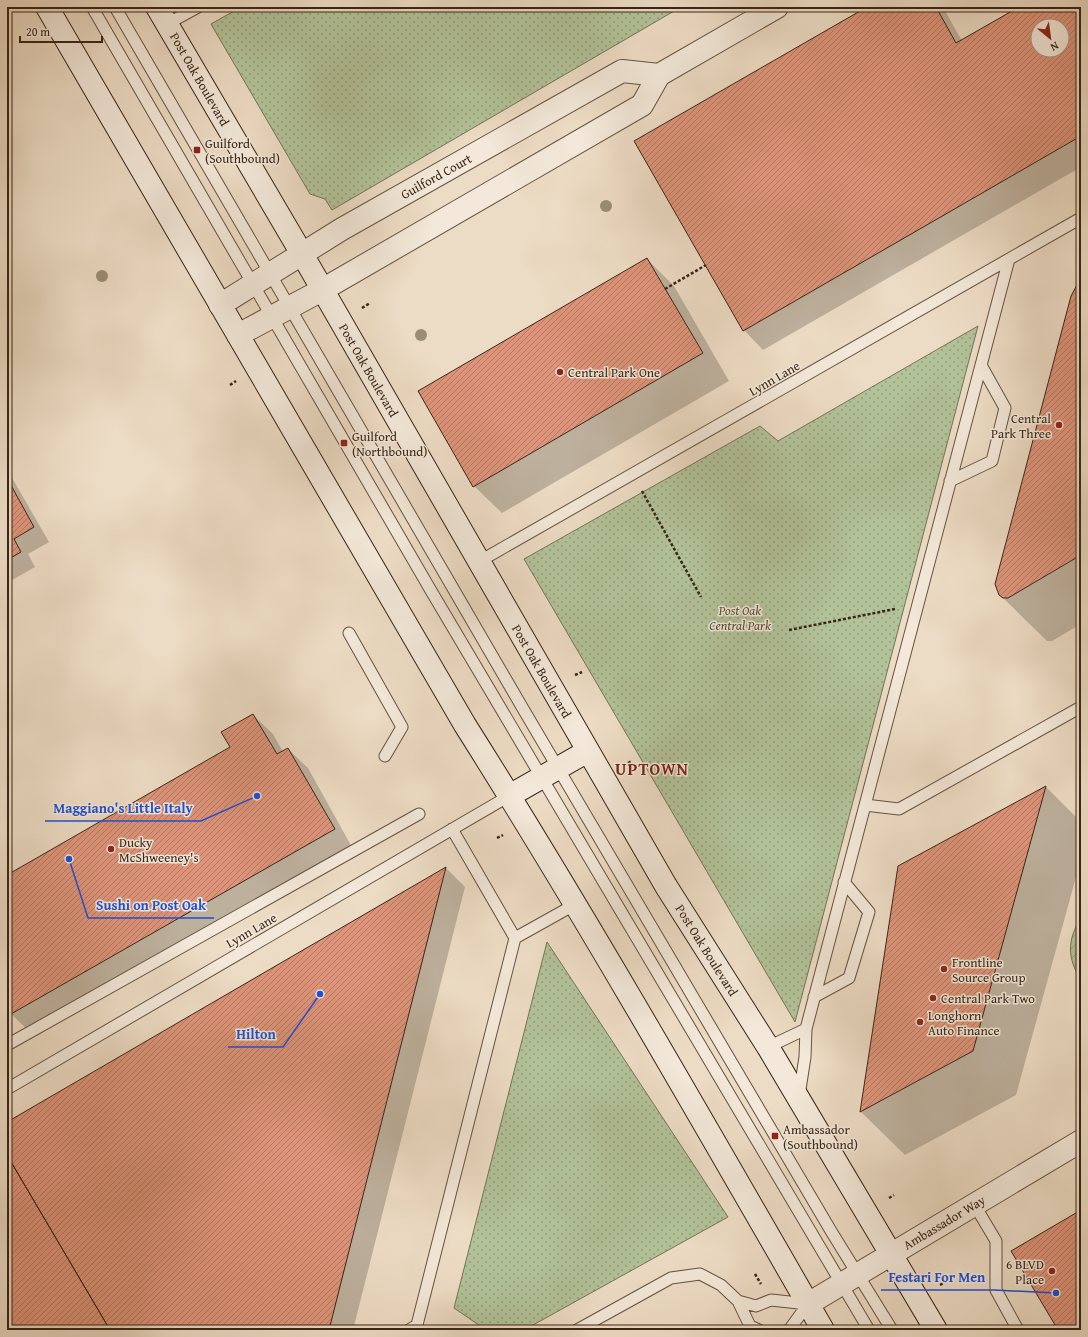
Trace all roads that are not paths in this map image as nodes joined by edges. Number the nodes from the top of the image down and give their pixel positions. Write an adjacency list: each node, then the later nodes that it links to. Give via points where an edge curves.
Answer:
1 (47, 7): 13 (main road)
2 (92, 7): 11 (lane)
3 (114, 7): 11 (lane)
4 (198, 7): 6 (lane)
5 (777, 7): 7 (main road)
6 (162, 15): 9 (main road, Post Oak Boulevard)
7 (659, 75): 9 (main road, Guilford Court, via 622,71); 12 (main road, via 642,105)
8 (1081, 218): 10 (lane, Lynn Lane)
9 (302, 254): 11 (main road, Guilford Court); 12 (main road, Post Oak Boulevard)
10 (1009, 260): 16 (lane); 18 (lane, Lynn Lane)
11 (261, 279): 13 (main road, Guilford Court); 14 (lane); 14 (lane)
12 (322, 290): 14 (main road); 18 (main road, Post Oak Boulevard)
13 (220, 305): 15 (main road)
14 (281, 312): 15 (main road); 23 (lane); 23 (lane, via 434,596)
15 (238, 335): 24 (main road, via 465,725)
16 (981, 364): 17 (lane); 17 (lane, via 1005,408 992,461)
17 (950, 481): 25 (lane)
18 (480, 561): 21 (main road, Post Oak Boulevard)
19 (349, 634): 22 (lane, via 402,727)
20 (1081, 707): 25 (lane, via 899,809)
21 (588, 751): 23 (main road); 34 (main road, Post Oak Boulevard, via 666,886)
22 (385, 756)
23 (550, 773): 24 (main road); 40 (lane); 40 (lane)
24 (510, 796): 27 (lane, Lynn Lane); 29 (main road)
25 (865, 804): 28 (lane)
26 (419, 814): 33 (lane)
27 (452, 829): 30 (lane); 35 (lane, Lynn Lane)
28 (844, 882): 31 (lane); 31 (lane, via 869,912 849,978)
29 (574, 905): 30 (lane); 42 (main road)
30 (515, 938): 43 (lane)
31 (814, 997): 32 (lane)
32 (806, 1029): 34 (lane); 36 (lane)
33 (7, 1045)
34 (768, 1047): 36 (main road, Post Oak Boulevard)
35 (7, 1089)
36 (799, 1098): 39 (main road, Post Oak Boulevard)
37 (1081, 1141): 38 (main road, Ambassador Way)
38 (974, 1204): 39 (main road, Ambassador Way); 51 (lane, via 996,1241 996,1290)
39 (891, 1254): 40 (main road, Ambassador Way); 50 (main road, Post Oak Boulevard)
40 (849, 1278): 42 (main road, Ambassador Way); 48 (lane); 49 (lane)
41 (738, 1301): 42 (lane, via 756,1306 770,1300); 44 (lane, via 721,1285 700,1274 671,1278); 45 (lane, via 750,1326)
42 (808, 1304): 46 (lane); 47 (main road)
43 (417, 1328)
44 (577, 1330)
45 (759, 1330)
46 (789, 1330)
47 (823, 1330)
48 (870, 1330)
49 (892, 1330)
50 (936, 1330)
51 (1018, 1330)

